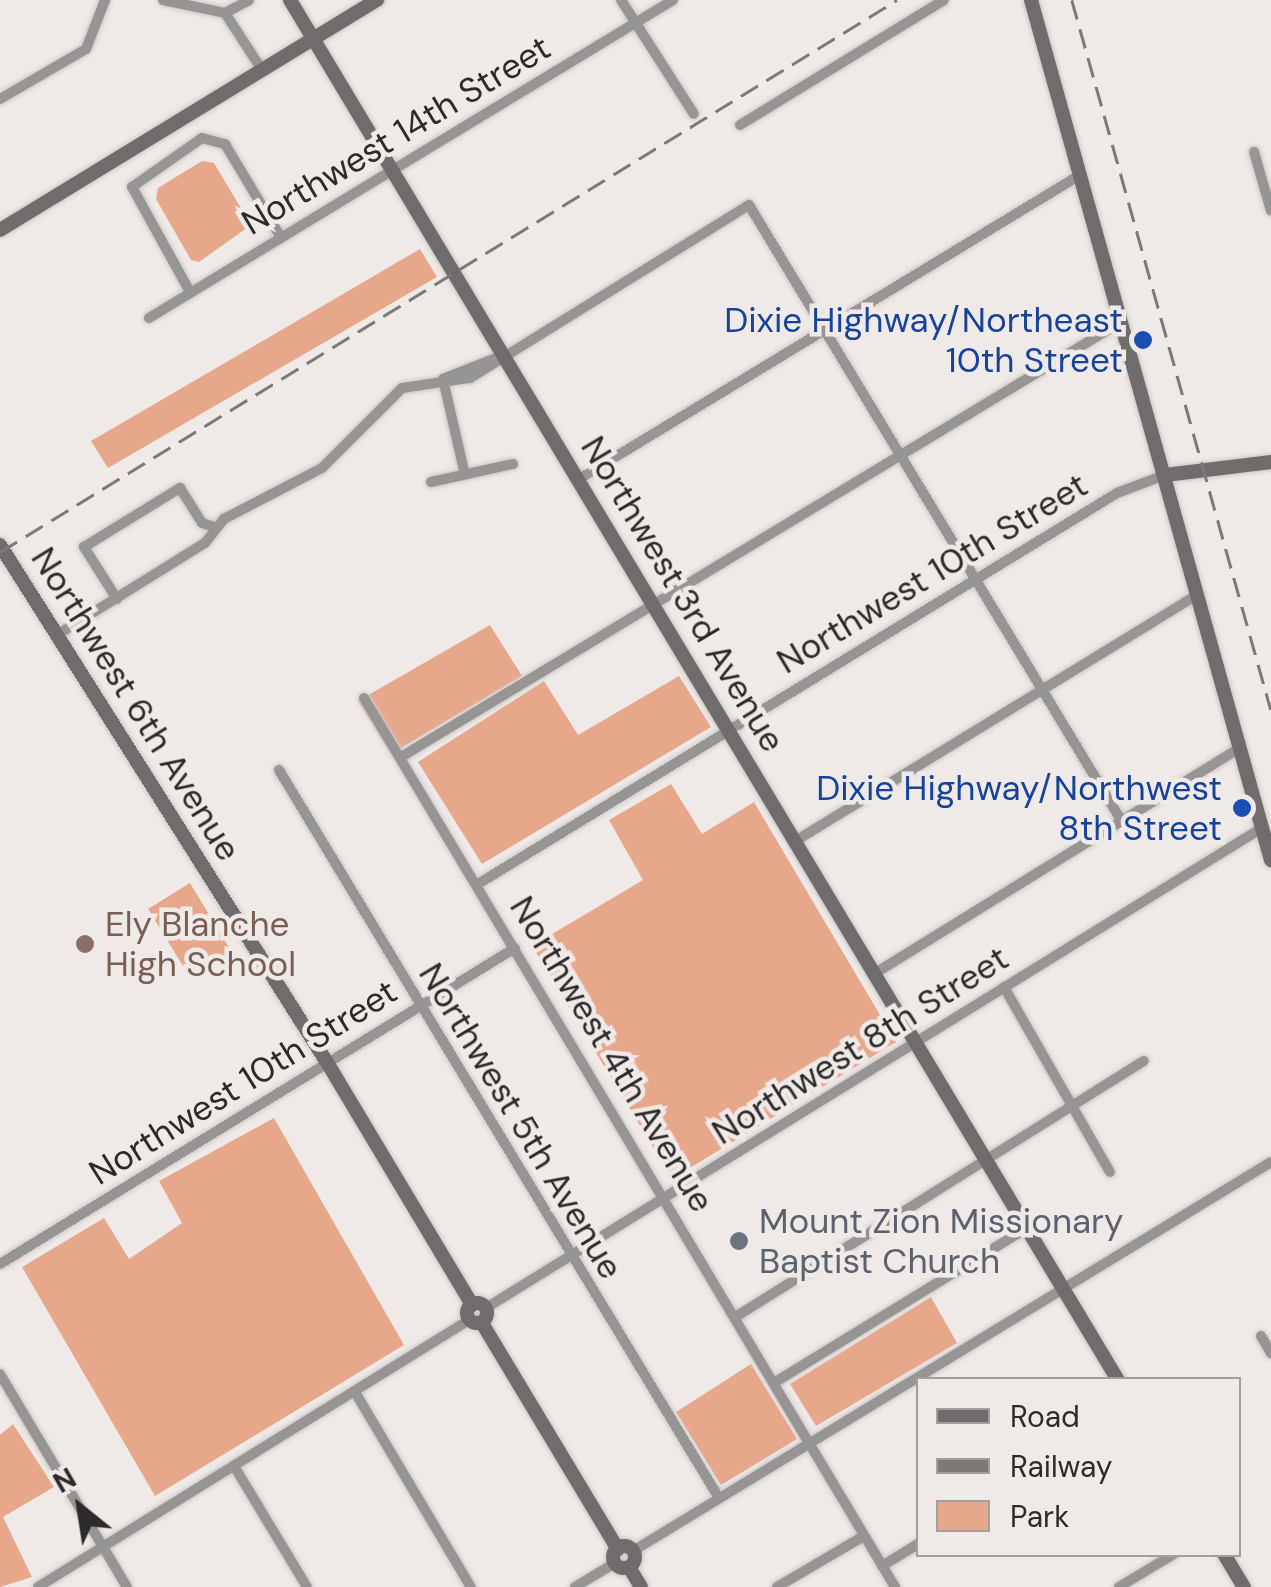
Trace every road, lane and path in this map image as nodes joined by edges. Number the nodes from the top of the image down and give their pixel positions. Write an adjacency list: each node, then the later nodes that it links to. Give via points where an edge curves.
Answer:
1 (105, 0): 14 (street, via 86,49)
2 (163, 0): 10 (street)
3 (249, 0): 10 (street)
4 (290, 0): 12 (street, Northwest 3rd Avenue)
5 (378, 0): 12 (street)
6 (622, 0): 11 (street)
7 (673, 0): 11 (street, Northwest 14th Street)
8 (944, 0): 16 (street)
9 (1031, 0): 19 (street)
10 (225, 13): 13 (street)
11 (636, 23): 15 (street); 18 (street, Northwest 14th Street)
12 (314, 39): 13 (street); 18 (street, Northwest 3rd Avenue)
13 (262, 70): 21 (street)
14 (0, 98)
15 (694, 114)
16 (740, 125)
17 (1254, 152): 20 (street)
18 (390, 170): 22 (street, Northwest 14th Street); 27 (street, Northwest 3rd Avenue)
19 (1080, 175): 25 (street); 26 (street)
20 (1271, 211)
21 (0, 230)
22 (280, 236): 23 (street, Northwest 14th Street); 23 (street, via 225,144 214,138 202,138 139,177 132,188)
23 (190, 292): 24 (street, Northwest 14th Street)
24 (148, 318)
25 (1120, 322): 29 (street); 33 (street)
26 (824, 328): 27 (street, via 749,205); 29 (street); 34 (street)
27 (502, 356): 28 (street, via 470,378); 34 (street, Northwest 3rd Avenue)
28 (443, 379): 32 (street); 36 (street, via 402,388 322,468)
29 (898, 451): 38 (street); 41 (street)
30 (1271, 462): 33 (street)
31 (513, 464): 32 (street)
32 (465, 474): 35 (street)
33 (1164, 476): 38 (street, Northwest 10th Street, via 1117,493); 39 (street)
34 (579, 479): 41 (street, Northwest 3rd Avenue)
35 (431, 482)
36 (214, 527): 40 (street, via 206,542); 40 (street, via 202,523 180,488 84,547)
37 (0, 545): 42 (street, Northwest 6th Avenue)
38 (975, 578): 43 (street); 45 (street, Northwest 10th Street)
39 (1197, 595): 43 (street); 46 (street)
40 (117, 599): 42 (street)
41 (654, 604): 45 (street, Northwest 3rd Avenue); 47 (street)
42 (57, 635): 60 (street, Northwest 6th Avenue)
43 (1040, 687): 49 (street); 51 (street)
44 (364, 698): 47 (street, Northwest 4th Avenue)
45 (730, 729): 51 (street, Northwest 3rd Avenue); 53 (street, Northwest 10th Street)
46 (1240, 748): 49 (street); 50 (street)
47 (401, 758): 53 (street, Northwest 4th Avenue)
48 (279, 770): 57 (street, Northwest 5th Avenue)
49 (1121, 820): 55 (street)
50 (1262, 828): 52 (street); 56 (street, Northwest 8th Street)
51 (797, 840): 55 (street, Northwest 3rd Avenue)
52 (1271, 860)
53 (478, 884): 54 (street, Northwest 4th Avenue)
54 (515, 948): 57 (street, Northwest 10th Street); 65 (street, Northwest 4th Avenue)
55 (877, 972): 58 (street, Northwest 3rd Avenue)
56 (1004, 987): 58 (street, Northwest 8th Street); 61 (street)
57 (420, 1006): 60 (street, Northwest 10th Street); 67 (street, Northwest 5th Avenue)
58 (918, 1040): 62 (street, Northwest 3rd Avenue); 65 (street, Northwest 8th Street)
59 (1144, 1062): 61 (street)
60 (328, 1064): 68 (street, Northwest 10th Street); 70 (street, Northwest 6th Avenue)
61 (1071, 1108): 62 (street); 64 (street)
62 (988, 1162): 66 (street, Northwest 3rd Avenue); 71 (street)
63 (1271, 1162): 69 (street)
64 (1110, 1172)
65 (666, 1199): 67 (street, Northwest 8th Street); 71 (street, Northwest 4th Avenue)
66 (1027, 1228): 69 (street, Northwest 3rd Avenue); 78 (street)
67 (571, 1256): 70 (street, Northwest 8th Street); 82 (street, Northwest 5th Avenue)
68 (0, 1264)
69 (1064, 1290): 75 (street); 76 (street, Northwest 3rd Avenue)
70 (477, 1314): 79 (street, Northwest 8th Street); 86 (street, Northwest 6th Avenue)
71 (737, 1316): 78 (street, Northwest 4th Avenue)
72 (1261, 1336): 73 (street)
73 (1271, 1352)
74 (0, 1374): 85 (street)
75 (919, 1377)
76 (1116, 1377)
77 (916, 1379): 80 (street)
78 (777, 1381): 80 (street, Northwest 4th Avenue)
79 (356, 1392): 81 (street, Northwest 8th Street); 93 (street)
80 (811, 1442): 82 (street); 83 (street, Northwest 4th Avenue)
81 (234, 1466): 85 (street, Northwest 8th Street); 92 (street)
82 (719, 1498): 86 (street)
83 (864, 1536): 89 (street, Northwest 4th Avenue); 96 (street)
84 (916, 1545): 89 (street)
85 (103, 1546): 90 (street, Northwest 8th Street); 91 (street)
86 (624, 1557): 94 (street); 95 (street, Northwest 6th Avenue)
87 (1169, 1557): 98 (street)
88 (1226, 1557): 99 (street)
89 (882, 1566): 97 (street, Northwest 4th Avenue)
90 (38, 1587)
91 (128, 1587)
92 (307, 1587)
93 (471, 1587)
94 (575, 1587)
95 (640, 1587)
96 (777, 1587)
97 (895, 1587)
98 (1119, 1587)
99 (1244, 1587)

